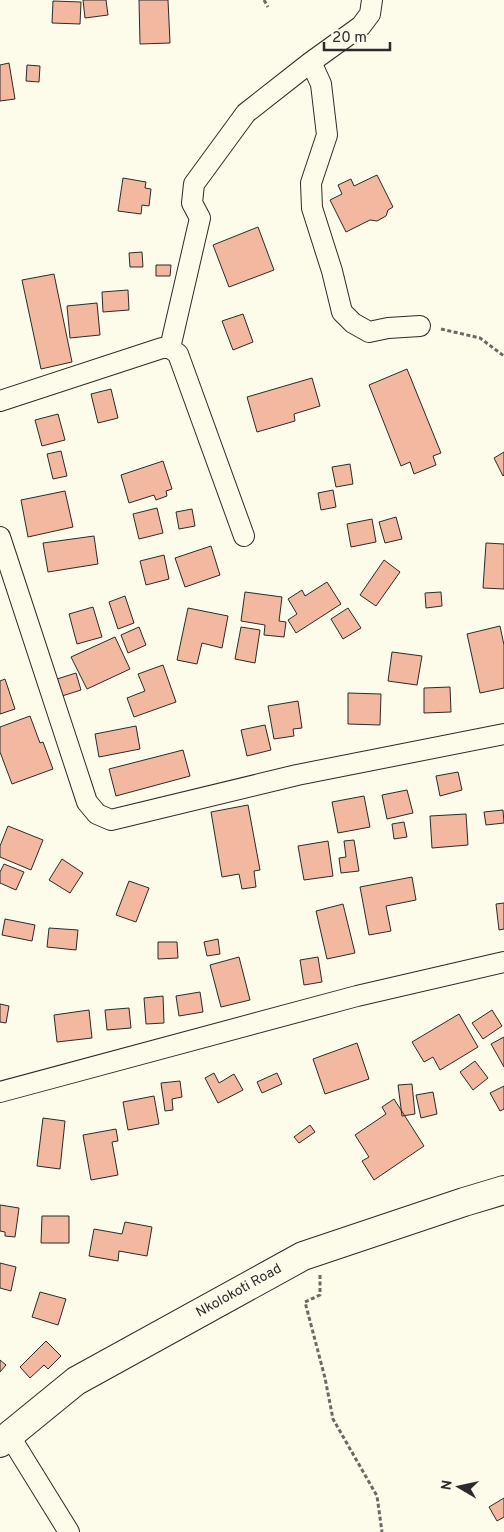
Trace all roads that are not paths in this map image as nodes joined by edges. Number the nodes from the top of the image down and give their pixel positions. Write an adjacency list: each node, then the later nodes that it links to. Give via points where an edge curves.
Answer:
1 (372, 0): 2 (street, via 370,14 361,26)
2 (311, 62): 3 (street, via 321,84 327,135 311,183 312,208 342,312 369,332); 4 (street, via 246,113 194,184 192,203 200,218)
3 (420, 326)
4 (170, 348): 5 (street, via 154,350); 7 (street, via 178,354)
5 (0, 401)
6 (0, 536): 8 (street, via 87,802 97,814 111,820 297,775)
7 (244, 536)
8 (504, 734)
9 (504, 962): 10 (street, via 357,996)
10 (0, 1092)
11 (504, 1190): 12 (main road, Nkolokoti Road, via 303,1256 76,1381)
12 (5, 1439): 13 (street)
13 (70, 1532)

